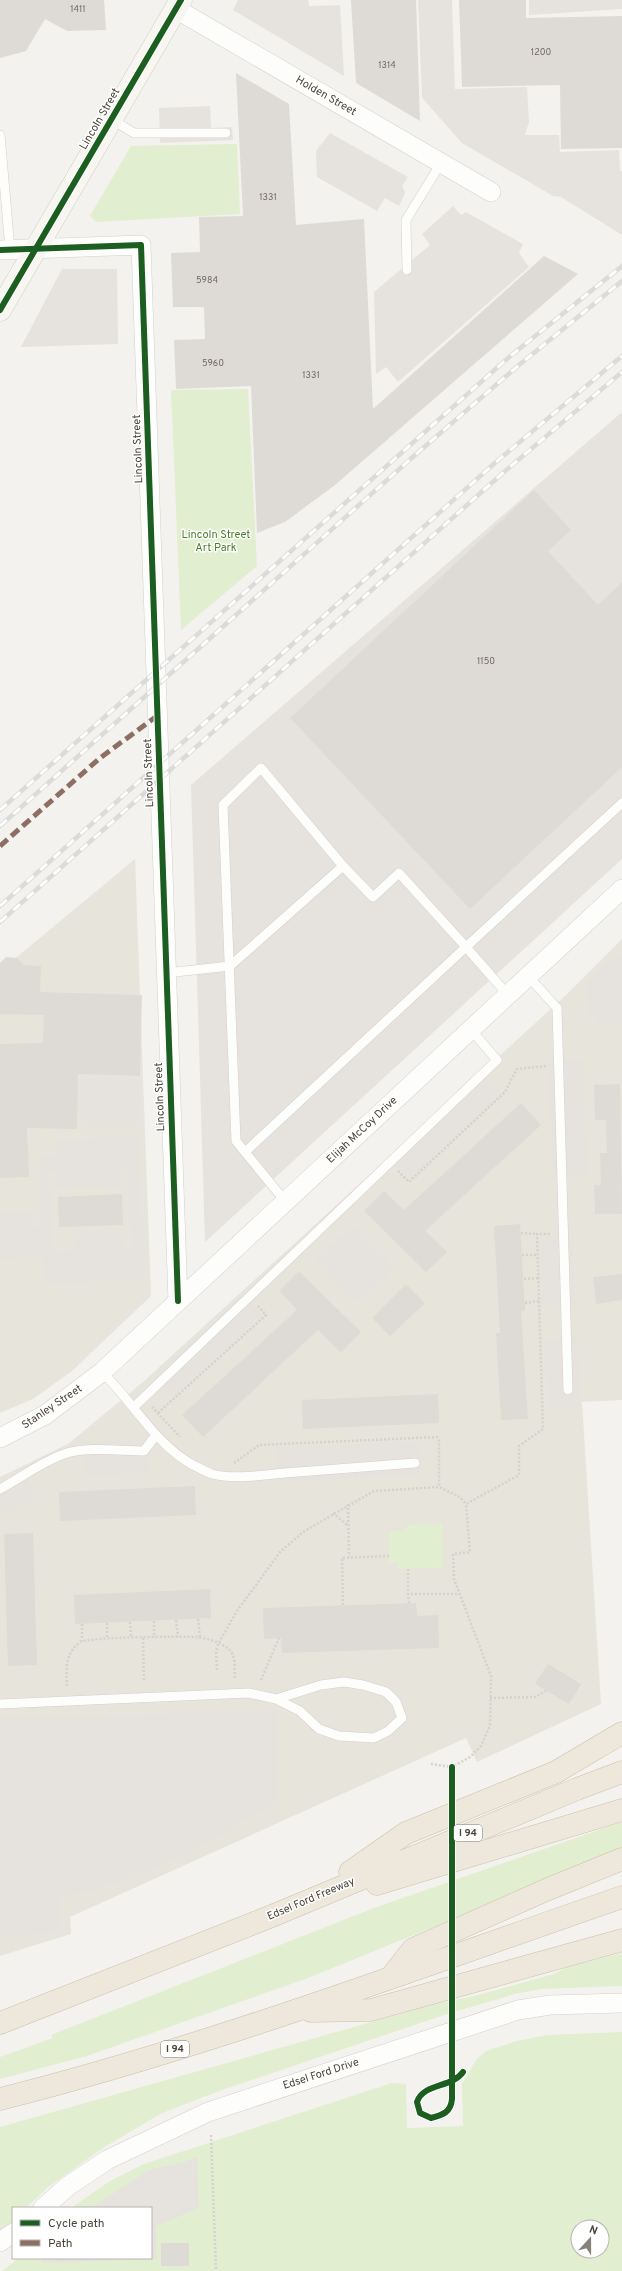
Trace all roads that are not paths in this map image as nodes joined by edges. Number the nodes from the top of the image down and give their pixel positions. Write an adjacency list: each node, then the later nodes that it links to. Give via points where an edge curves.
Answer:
1 (173, 3): 2 (street, Lincoln Street); 5 (street, Holden Street)
2 (111, 119): 3 (lane, via 134,133); 7 (street, Lincoln Street)
3 (226, 133)
4 (0, 135): 8 (lane)
5 (441, 163): 6 (street, Holden Street); 9 (lane, via 406,220)
6 (490, 192)
7 (36, 248): 8 (street); 10 (street, Lincoln Street); 16 (street, Lincoln Street, via 141,245)
8 (5, 250)
9 (407, 270)
10 (0, 310)
11 (622, 803): 14 (lane)
12 (343, 866): 14 (lane, via 373,897 399,873); 15 (lane); 15 (lane, via 261,768 223,805)
13 (622, 889): 17 (street, Elijah McCoy Drive)
14 (466, 947): 18 (lane); 20 (lane)
15 (230, 966): 16 (lane); 20 (lane, via 236,1141)
16 (166, 973): 22 (street, Lincoln Street)
17 (528, 976): 18 (street, Elijah McCoy Drive); 24 (lane, via 557,1008)
18 (508, 995): 19 (street, Elijah McCoy Drive)
19 (471, 1030): 21 (street, Elijah McCoy Drive); 25 (lane, via 497,1060)
20 (245, 1152): 21 (lane)
21 (285, 1202): 22 (street, Elijah McCoy Drive)
22 (178, 1301): 23 (street, Elijah McCoy Drive)
23 (102, 1372): 25 (lane); 27 (street, Stanley Street, via 45,1414)
24 (568, 1390)
25 (134, 1407): 26 (lane)
26 (156, 1435): 28 (lane, via 193,1465 213,1474 229,1476); 29 (lane, via 144,1451 81,1451 66,1454)
27 (0, 1438)
28 (415, 1463)
29 (0, 1489)
30 (276, 1699): 30 (lane, via 321,1685 344,1682 386,1692 396,1702 402,1718 388,1731 374,1738 339,1736 319,1729 300,1711); 31 (lane, via 249,1693)
31 (0, 1704)
32 (622, 1732): 36 (highway, via 556,1772 406,1833)
33 (622, 1772): 36 (highway, Edsel Ford Freeway / I 94, via 577,1788)
34 (622, 1810): 38 (highway)
35 (622, 1860): 40 (highway, via 546,1890 413,1949)
36 (315, 1896): 38 (highway, Edsel Ford Freeway / I 94)
37 (622, 1897): 40 (highway, I 94)
38 (267, 1918): 43 (highway, Edsel Ford Freeway / I 94)
39 (622, 1940): 42 (highway, via 371,2010)
40 (391, 1977): 42 (highway, I 94)
41 (622, 2003): 45 (street, Edsel Ford Drive, via 550,2005 518,2010 208,2112 106,2160 68,2186)
42 (294, 2011): 44 (highway, I 94, via 86,2077)
43 (0, 2023)
44 (0, 2099)
45 (44, 2207)
46 (12, 2234): 47 (street)
47 (0, 2242)

